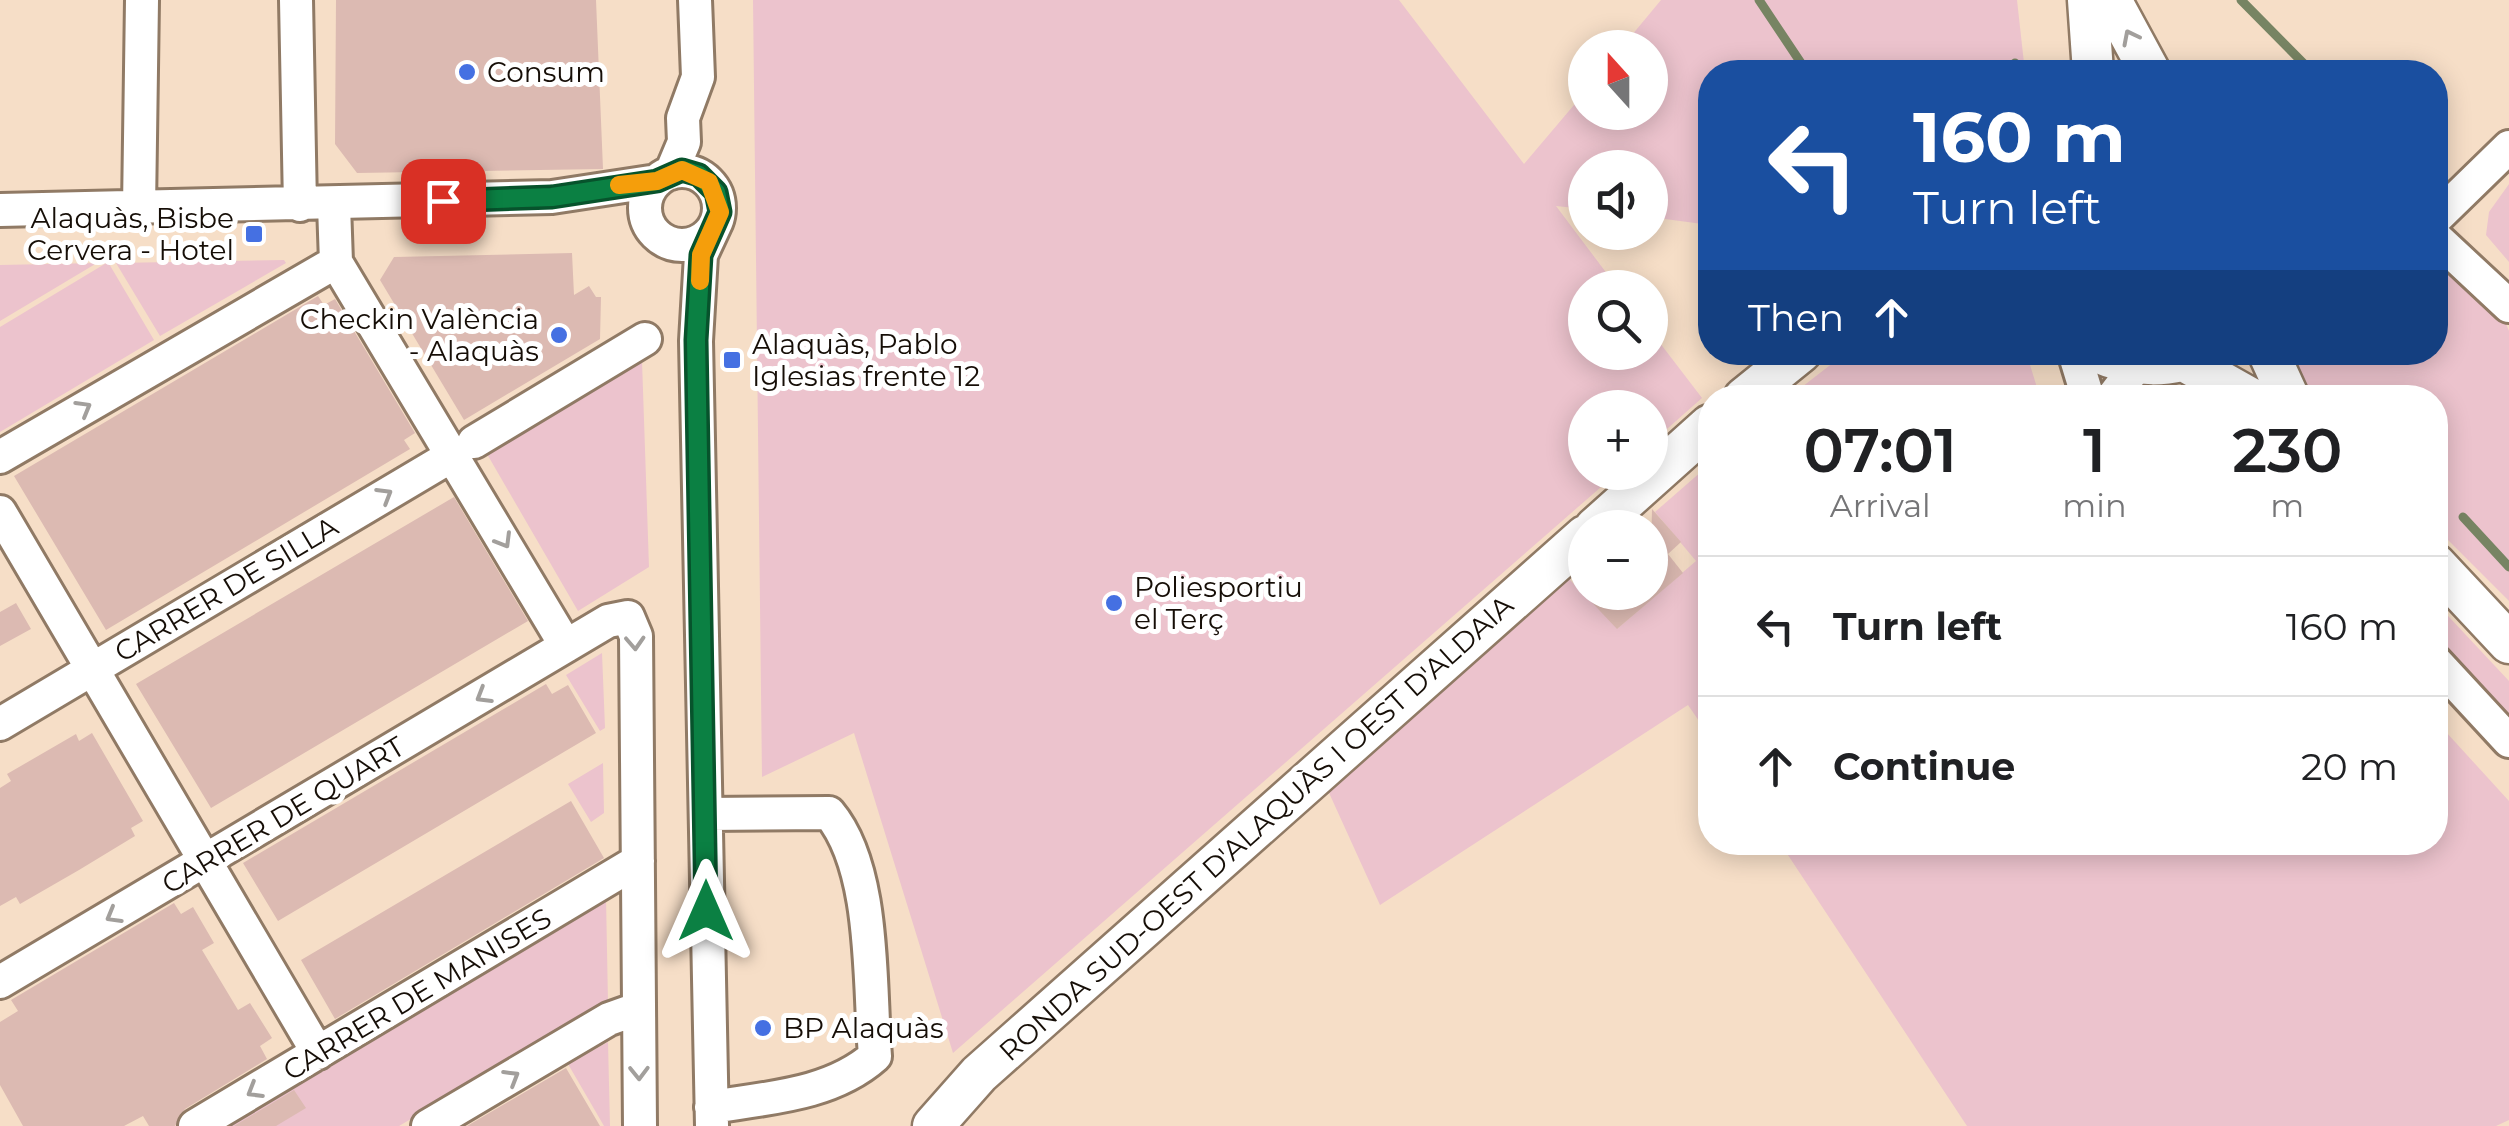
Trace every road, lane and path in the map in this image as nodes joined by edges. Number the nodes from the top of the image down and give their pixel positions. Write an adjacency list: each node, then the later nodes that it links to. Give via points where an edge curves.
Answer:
1 (142, 0): 16 (street)
2 (296, 0): 13 (street)
3 (694, 0): 8 (street)
4 (2088, 0): 6 (main road)
5 (2111, 0): 7 (main road, one-way to 5)
6 (2093, 60)
7 (2144, 60)
8 (698, 78): 10 (street, via 684,118 684,142); 11 (street, via 696,118)
9 (2509, 147): 15 (street)
10 (664, 177): 11 (street, via 690,170); 12 (street); 18 (street, via 647,196)
11 (716, 192): 19 (street)
12 (552, 197): 14 (street); 18 (street)
13 (300, 205): 14 (street); 16 (street)
14 (334, 205): 22 (street)
15 (2448, 206)
16 (139, 208): 17 (street)
17 (0, 210)
18 (646, 214): 20 (street, via 656,234)
19 (715, 225): 20 (street, via 699,241); 23 (street, via 701,255)
20 (677, 244): 23 (street, via 693,269)
21 (2448, 250): 24 (street)
22 (336, 262): 25 (street); 36 (street, one-way to 22)
23 (700, 301): 47 (street)
24 (2509, 306)
25 (364, 307): 26 (street, via 383,321); 35 (street)
26 (400, 313)
27 (645, 338): 35 (street, CARRER DE SILLA)
28 (1785, 365): 31 (main road)
29 (2137, 365): 32 (street)
30 (2205, 365): 33 (main road)
31 (1760, 385)
32 (2122, 385)
33 (2232, 385)
34 (1698, 437): 37 (main road)
35 (463, 448): 42 (street, one-way to 42); 43 (street, CARRER DE SILLA, one-way to 35)
36 (0, 457)
37 (1615, 510)
38 (0, 512): 43 (street)
39 (1568, 551): 57 (main road, RONDA SUD-OEST D'ALAQUÀS I OEST D'ALDAIA, via 979,1074)
40 (2448, 578): 41 (main road)
41 (2509, 643)
42 (566, 646): 48 (street, CARRER DE QUART, one-way to 48); 49 (street, CARRER DE QUART, one-way to 49, via 619,617 628,617 635,628)
43 (93, 668): 45 (street, CARRER DE SILLA); 48 (street)
44 (2448, 675): 46 (street)
45 (0, 724)
46 (2509, 741)
47 (706, 814): 53 (street); 53 (street, via 828,813 839,826 864,907 875,1056 857,1072 806,1092)
48 (206, 861): 50 (street, CARRER DE QUART, one-way to 50); 52 (street)
49 (638, 861): 51 (street); 52 (street, CARRER DE MANISES)
50 (0, 982)
51 (638, 1009): 55 (street, one-way to 51); 56 (street, one-way to 56)
52 (318, 1053): 54 (street, CARRER DE MANISES, one-way to 54)
53 (711, 1117)
54 (195, 1126)
55 (428, 1126)
56 (640, 1126)
57 (933, 1126)

